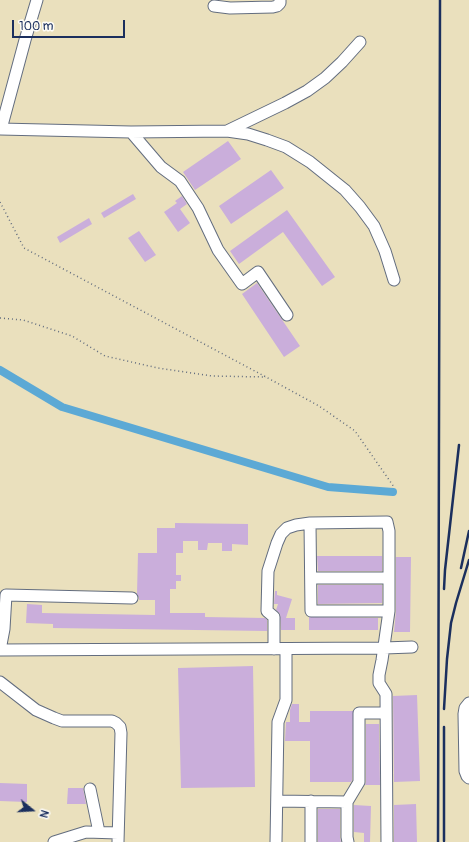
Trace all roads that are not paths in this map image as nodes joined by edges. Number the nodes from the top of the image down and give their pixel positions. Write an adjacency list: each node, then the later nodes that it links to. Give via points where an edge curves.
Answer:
1 (37, 0): 5 (lane)
2 (280, 0): 3 (lane, via 277,6 273,7)
3 (214, 6)
4 (360, 42): 6 (lane, via 325,78 307,91)
5 (1, 129): 7 (lane)
6 (227, 131): 7 (lane); 8 (lane, via 248,134 286,147 310,162 345,190 374,226)
7 (131, 132): 9 (lane, via 161,167 180,181 198,208 218,250 242,284 258,272)
8 (394, 280)
9 (287, 314)
10 (310, 523): 11 (lane); 12 (lane, via 387,522); 17 (lane, via 287,528 281,534 268,571 267,611 274,617)
11 (311, 578): 12 (lane); 14 (lane, via 311,611)
12 (389, 578): 14 (lane)
13 (132, 598): 19 (lane, via 6,595)
14 (389, 611): 16 (lane)
15 (412, 647): 16 (lane)
16 (384, 648): 18 (lane); 22 (lane, via 379,683 386,694)
17 (274, 649): 18 (lane); 19 (lane)
18 (286, 649): 25 (lane, via 286,700 278,722)
19 (0, 650)
20 (0, 682): 29 (lane, via 44,715 62,721 112,721 120,726)
21 (469, 703): 23 (lane, via 465,708 464,721 464,771)
22 (386, 713): 27 (lane, via 359,713 359,782); 34 (lane)
23 (469, 778)
24 (90, 789): 28 (lane)
25 (277, 801): 26 (lane); 31 (lane)
26 (311, 801): 27 (lane); 32 (lane)
27 (347, 802): 33 (lane)
28 (99, 832): 29 (lane); 30 (lane, via 86,832)
29 (118, 837)
30 (54, 842)
31 (276, 842)
32 (311, 842)
33 (348, 842)
34 (387, 842)

